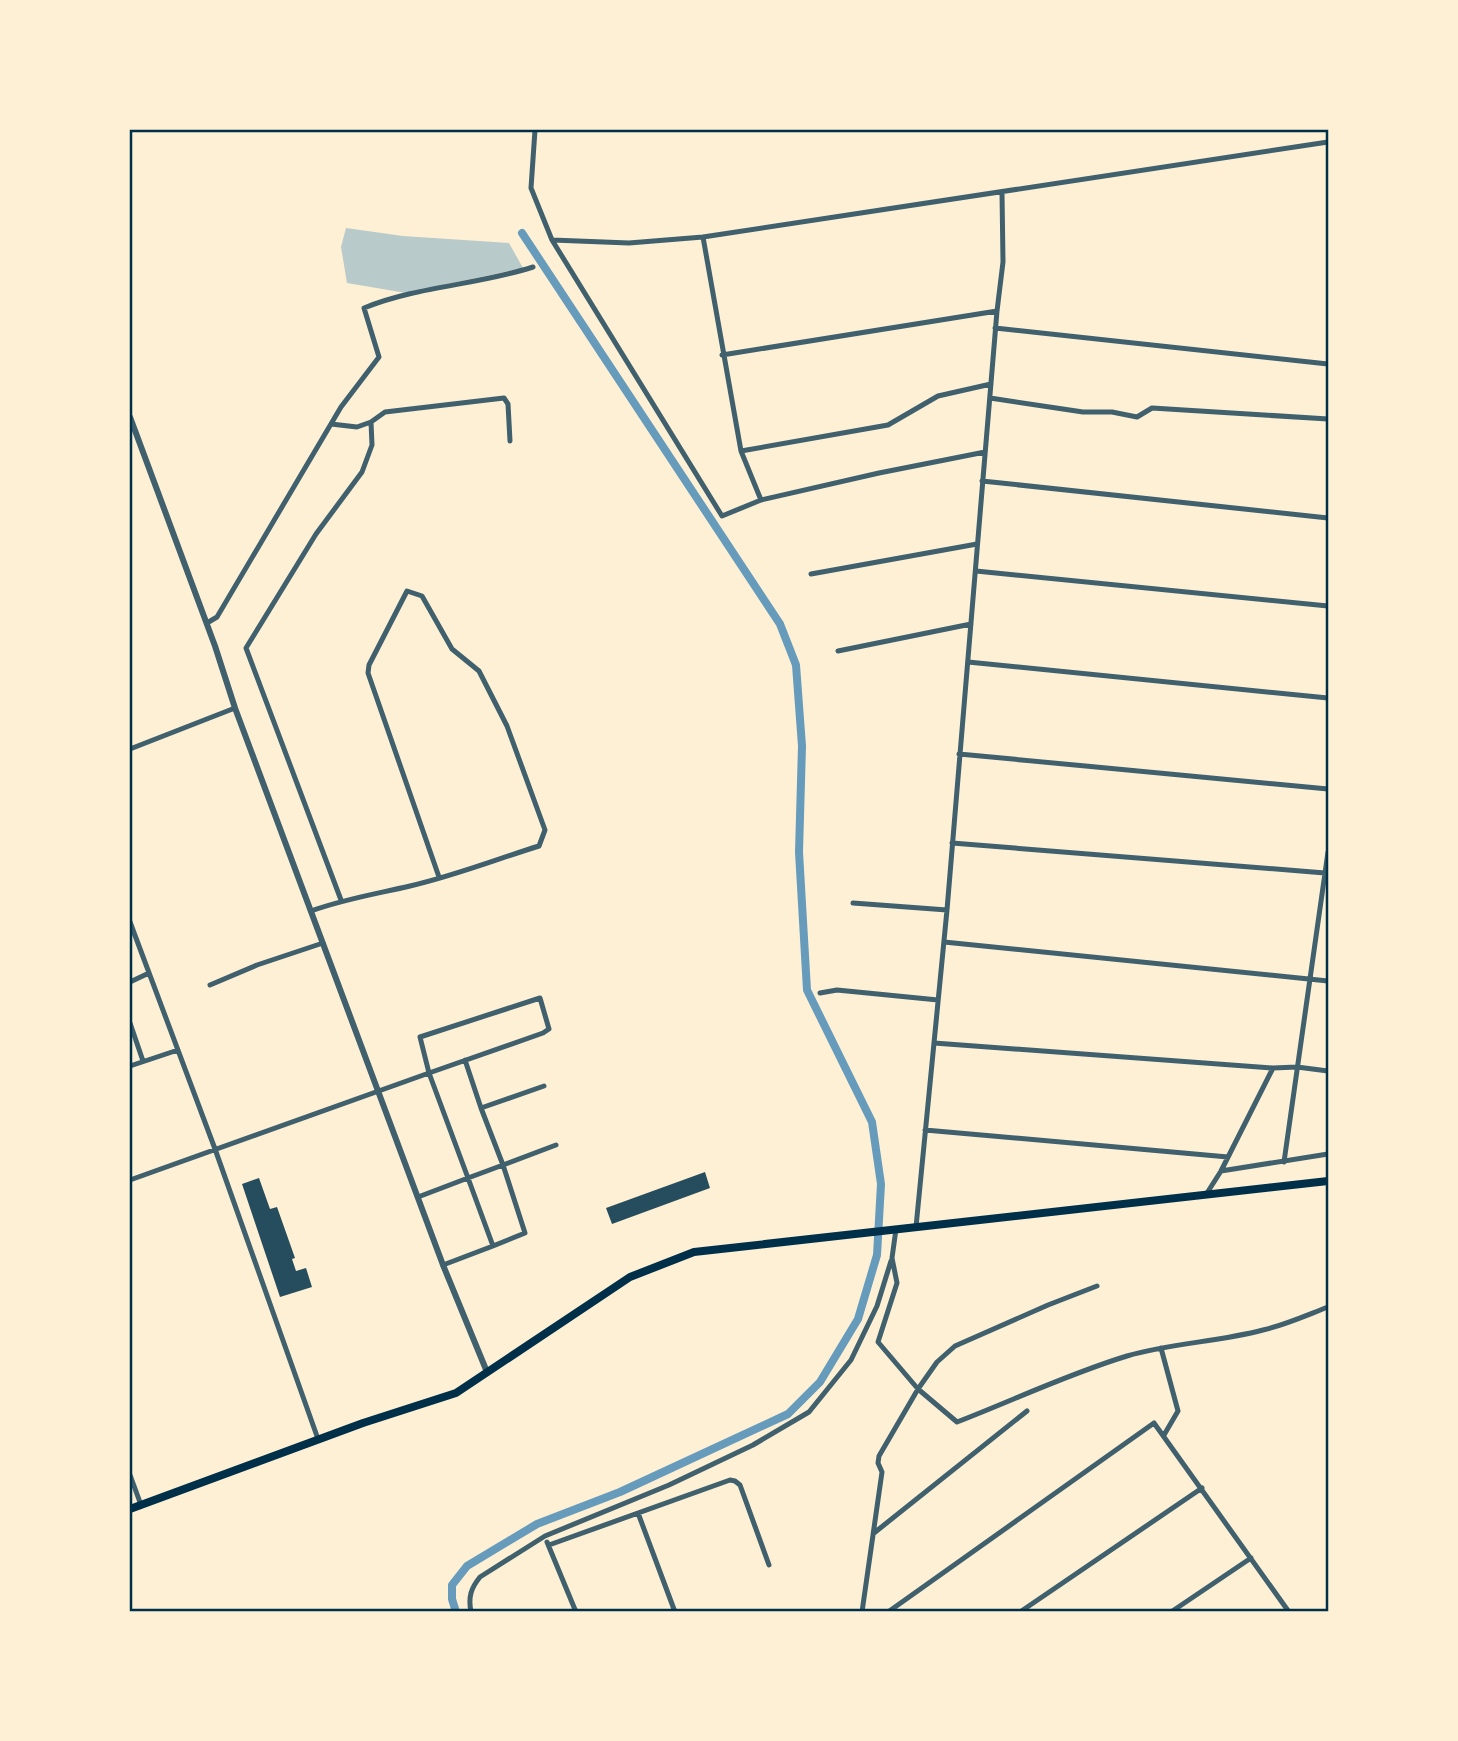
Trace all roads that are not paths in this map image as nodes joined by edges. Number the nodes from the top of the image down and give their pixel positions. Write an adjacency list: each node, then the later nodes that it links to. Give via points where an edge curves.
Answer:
1 (535, 130): 5 (street, via 531,188)
2 (1328, 142): 3 (street)
3 (1002, 192): 4 (street); 7 (street, via 1003,262)
4 (703, 237): 5 (street, via 629,243); 9 (street)
5 (552, 240): 21 (street, via 722,516)
6 (533, 267): 16 (street, via 383,300 365,308 379,357)
7 (997, 312): 8 (street); 9 (street)
8 (995, 328): 10 (street); 11 (street)
9 (722, 355): 18 (street)
10 (1328, 364)
11 (991, 384): 12 (street); 18 (street, via 938,396 888,425)
12 (990, 398): 14 (street, via 1138,417 1152,408); 19 (street)
13 (130, 417): 27 (street)
14 (1328, 419)
15 (371, 422): 16 (street); 17 (street, via 385,412 504,398 509,404); 41 (street, via 373,445 362,472 316,534 246,648)
16 (331, 424): 27 (street, via 217,617)
17 (510, 441)
18 (740, 451): 21 (street)
19 (985, 452): 20 (street); 21 (street)
20 (982, 481): 22 (street); 23 (street)
21 (761, 500)
22 (1328, 518)
23 (977, 544): 24 (street); 25 (street)
24 (976, 570): 26 (street); 28 (street)
25 (811, 574)
26 (1328, 606)
27 (206, 623): 32 (street)
28 (971, 625): 29 (street); 30 (street)
29 (838, 651)
30 (968, 662): 31 (street); 34 (street)
31 (1328, 698)
32 (235, 708): 33 (street); 44 (street)
33 (130, 749)
34 (959, 754): 35 (street); 36 (street)
35 (1328, 789)
36 (952, 843): 38 (street); 43 (street)
37 (1328, 852): 38 (street)
38 (1325, 873): 40 (street)
39 (439, 877): 39 (street, via 539,846 545,830 507,726 479,671 452,649 422,596 407,591 368,673); 41 (street)
40 (1326, 892): 49 (street)
41 (341, 900): 44 (street)
42 (853, 903): 43 (street)
43 (947, 910): 46 (street)
44 (311, 911): 47 (street)
45 (130, 922): 48 (street)
46 (944, 942): 49 (street); 54 (street)
47 (323, 943): 52 (street); 66 (street)
48 (149, 973): 51 (street); 57 (street)
49 (1310, 978): 50 (street); 61 (street)
50 (1328, 981)
51 (130, 982)
52 (211, 985)
53 (820, 993): 54 (street, via 837,990)
54 (937, 1000): 56 (street)
55 (130, 1023): 59 (street)
56 (934, 1043): 62 (street); 68 (street)
57 (178, 1050): 59 (street); 70 (street)
58 (465, 1060): 64 (street); 64 (street, via 543,1033 549,1028 540,998 420,1037); 67 (street)
59 (143, 1061): 60 (street)
60 (130, 1066)
61 (1297, 1067): 62 (street); 63 (street); 73 (street)
62 (1273, 1068): 72 (street)
63 (1328, 1071)
64 (429, 1073): 66 (street); 76 (street)
65 (544, 1086): 67 (street)
66 (379, 1090): 70 (street); 80 (street)
67 (481, 1108): 74 (street)
68 (925, 1130): 72 (street); 81 (street)
69 (556, 1145): 74 (street)
70 (215, 1149): 77 (street); 93 (street)
71 (1328, 1154): 73 (street)
72 (1228, 1157): 75 (street)
73 (1284, 1162): 75 (street)
74 (503, 1165): 76 (street); 83 (street, via 524,1233)
75 (1221, 1171): 79 (street)
76 (468, 1178): 80 (street); 83 (street)
77 (130, 1180)
78 (1328, 1181): 79 (main road)
79 (1207, 1193): 81 (main road)
80 (418, 1196): 85 (street)
81 (916, 1227): 82 (main road)
82 (892, 1230): 84 (street); 89 (main road, via 694,1252 630,1277)
83 (493, 1246): 85 (street)
84 (892, 1258): 90 (street, via 897,1283 878,1342); 100 (street, via 877,1306 851,1360 809,1412 669,1485)
85 (443, 1265): 89 (street)
86 (1097, 1286): 90 (street, via 955,1346)
87 (1328, 1307): 88 (street, via 1263,1331)
88 (1161, 1348): 90 (street, via 1048,1383 957,1422); 92 (street, via 1178,1411)
89 (487, 1372): 93 (main road, via 456,1393)
90 (918, 1389): 99 (street, via 879,1457 882,1472)
91 (1027, 1411): 99 (street)
92 (1164, 1435): 95 (street); 108 (street, via 1158,1426 1149,1424)
93 (318, 1439): 96 (main road)
94 (130, 1475): 96 (street)
95 (1202, 1488): 102 (street); 109 (street)
96 (141, 1505): 97 (main road)
97 (130, 1509)
98 (638, 1513): 101 (street); 103 (street, via 735,1481); 106 (street)
99 (874, 1533): 107 (street)
100 (545, 1536): 101 (street); 104 (street, via 480,1577 469,1601)
101 (549, 1545): 105 (street)
102 (1251, 1558): 110 (street); 111 (street)
103 (769, 1565)
104 (471, 1612)
105 (576, 1612)
106 (675, 1612)
107 (862, 1612)
108 (888, 1612)
109 (1020, 1612)
110 (1171, 1612)
111 (1289, 1612)

